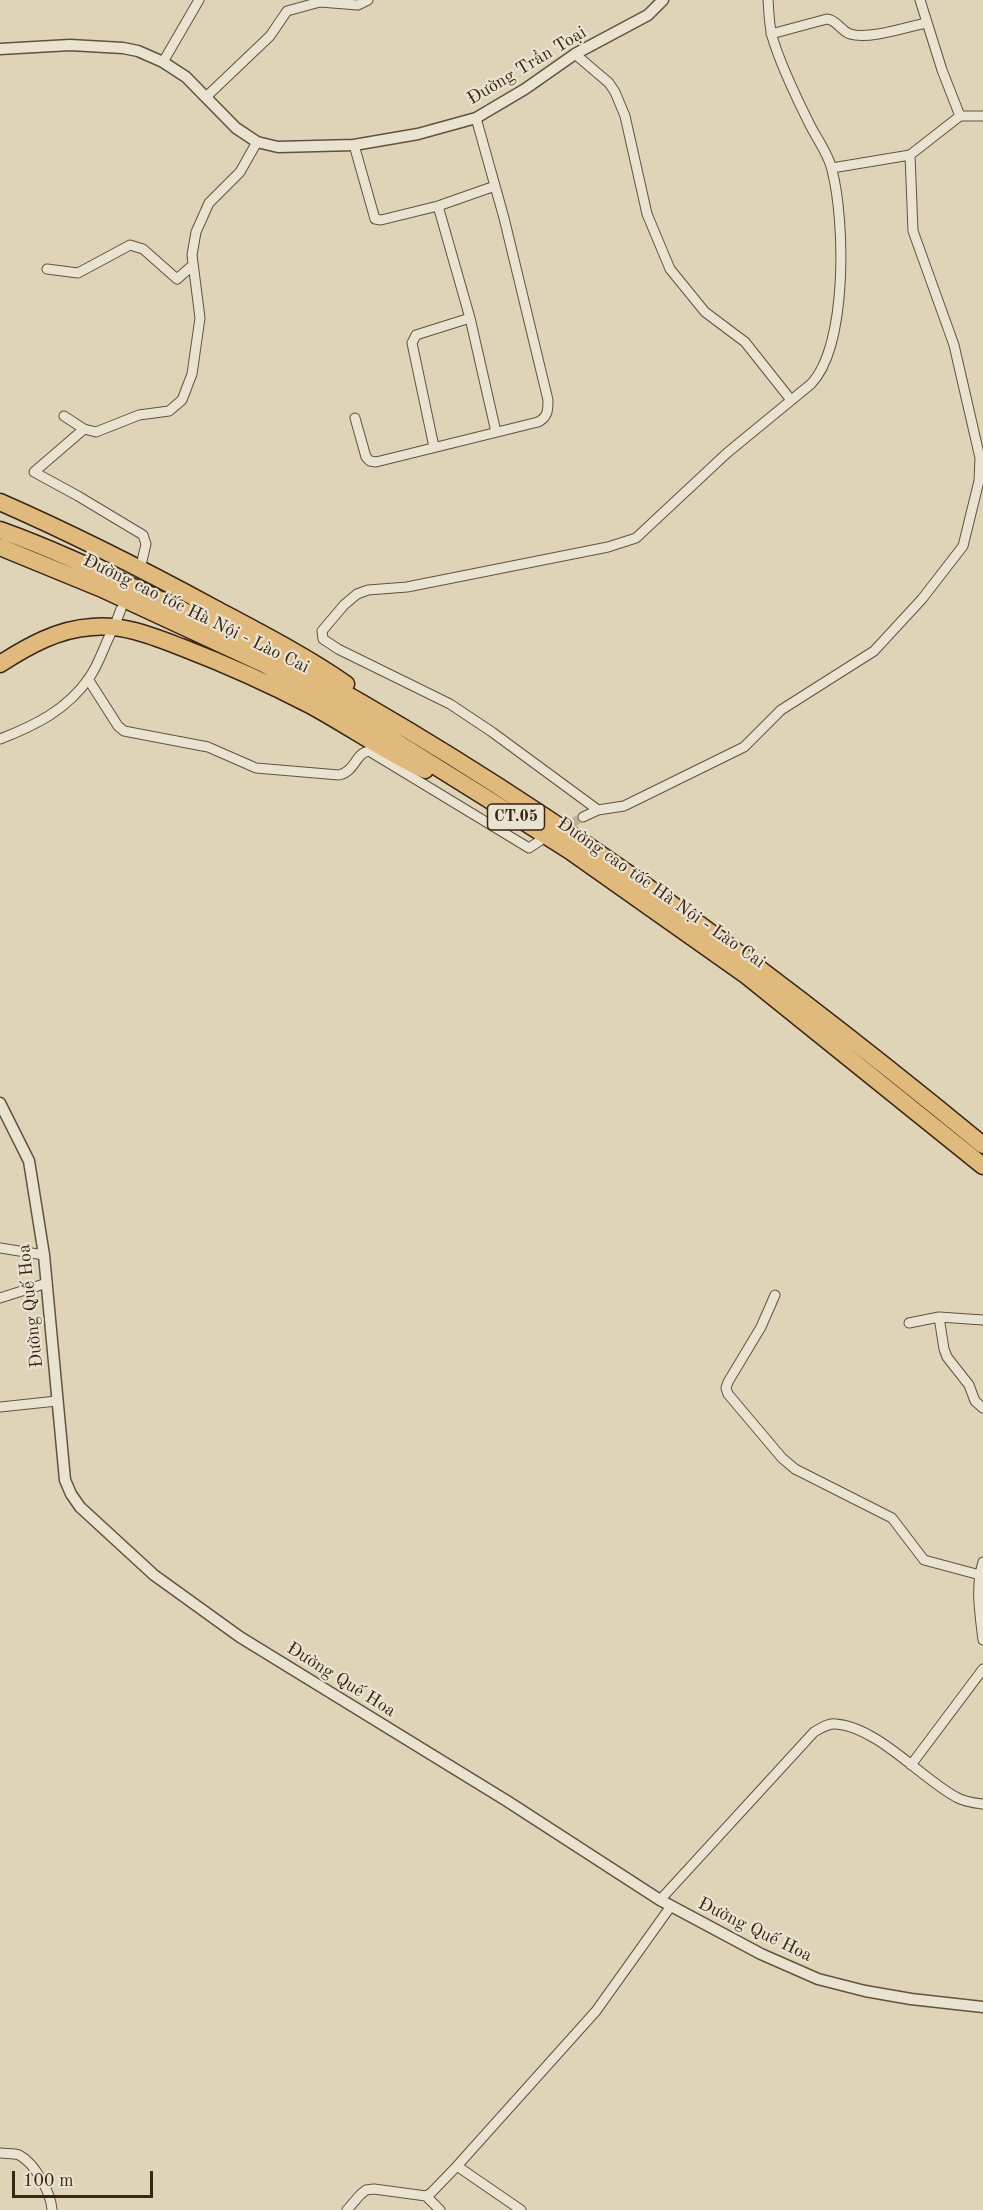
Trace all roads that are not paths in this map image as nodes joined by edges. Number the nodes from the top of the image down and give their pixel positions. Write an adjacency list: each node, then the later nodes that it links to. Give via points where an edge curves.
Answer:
1 (199, 0): 10 (street)
2 (368, 0): 11 (street, via 358,5 320,2 287,11 270,36)
3 (663, 0): 9 (street, Đường Trần Toại, via 648,15)
4 (768, 0): 7 (street)
5 (920, 0): 6 (street)
6 (926, 23): 7 (street, via 854,35 827,19); 12 (street)
7 (771, 34): 18 (street)
8 (0, 49): 10 (street, Đường Trần Toại, via 70,45 123,48)
9 (575, 54): 14 (street, Đường Trần Toại); 24 (street, via 615,92 625,116 647,214 670,269 701,308 745,342)
10 (163, 62): 11 (street, Đường Trần Toại)
11 (206, 97): 15 (street, Đường Trần Toại, via 236,128)
12 (960, 116): 13 (street); 17 (street)
13 (983, 116)
14 (476, 118): 16 (street, Đường Trần Toại, via 418,134); 19 (street)
15 (257, 142): 16 (street, Đường Trần Toại, via 278,147); 21 (street, via 240,172 214,196 204,212 194,239)
16 (354, 145): 20 (street, via 375,219)
17 (910, 155): 18 (street); 42 (street, via 912,231 954,345 980,458 979,481 963,546 874,651 781,710 744,747 624,806)
18 (832, 168): 24 (street, via 839,238 838,307 822,369)
19 (495, 186): 20 (street); 28 (street, via 548,405 543,420)
20 (438, 206): 23 (street)
21 (193, 265): 22 (street, via 177,279 143,249 130,245 78,273); 27 (street, via 199,327 192,374 182,400 169,411 139,416 96,432)
22 (47, 270)
23 (470, 318): 28 (street); 29 (street, via 416,335 412,342)
24 (791, 400): 42 (street, via 633,540 407,587 368,590 351,599 324,628 322,634 328,644 450,704)
25 (64, 416): 27 (street)
26 (355, 418): 29 (street, via 370,461 386,461)
27 (84, 429): 33 (street, via 34,472 143,535 146,544)
28 (496, 432): 29 (street)
29 (434, 447)
30 (0, 502): 39 (highway, via 120,558 309,659)
31 (0, 530): 39 (highway, Đường cao tốc Hà Nội - Lào Cai / CT.05, via 94,569 270,652)
32 (0, 547): 41 (highway, Đường cao tốc Hà Nội - Lào Cai / CT.05, via 100,588 266,665)
33 (142, 561)
34 (121, 609): 35 (street)
35 (116, 622)
36 (110, 636): 38 (street)
37 (0, 664): 41 (highway, via 35,643 74,630 105,626 138,632 266,682 405,761)
38 (88, 680): 40 (street, via 56,712); 44 (street, via 124,731 201,746 256,768 339,775 352,769 361,755 369,751 528,848)
39 (409, 731): 46 (highway, Đường cao tốc Hà Nội - Lào Cai / CT.05, via 523,800 755,964)
40 (0, 739)
41 (491, 801): 47 (highway, Đường cao tốc Hà Nội - Lào Cai / CT.05, via 570,851 747,976)
42 (598, 810): 43 (street)
43 (583, 817)
44 (547, 836)
45 (0, 1103): 49 (street, Đường Quế Hoa, via 29,1161)
46 (983, 1145)
47 (983, 1167)
48 (0, 1248): 49 (street)
49 (44, 1255): 50 (street, Đường Quế Hoa)
50 (47, 1283): 52 (street); 56 (street, Đường Quế Hoa)
51 (775, 1295): 60 (street, via 751,1346 728,1382 728,1394 795,1469 892,1518 924,1560)
52 (0, 1298)
53 (939, 1317): 54 (street); 55 (street); 58 (street, via 947,1357)
54 (983, 1320)
55 (909, 1323)
56 (57, 1401): 57 (street); 65 (street, Đường Quế Hoa, via 65,1480 70,1494 154,1575 240,1637)
57 (0, 1407)
58 (983, 1408)
59 (983, 1562): 60 (street)
60 (980, 1575): 61 (street)
61 (983, 1640)
62 (983, 1670): 63 (street)
63 (911, 1765): 64 (street, via 957,1798); 65 (street, via 864,1733 836,1724 824,1726 814,1732)
64 (983, 1804)
65 (660, 1900): 66 (street, Đường Quế Hoa)
66 (671, 1906): 67 (street, Đường Quế Hoa, via 818,1979 911,2000); 69 (street, via 596,2011)
67 (983, 2007)
68 (0, 2152): 71 (street, via 26,2160 51,2197)
69 (458, 2166): 70 (street); 74 (street)
70 (426, 2196): 72 (street, via 366,2190); 73 (street)
71 (52, 2210)
72 (347, 2210)
73 (440, 2210)
74 (521, 2210)

